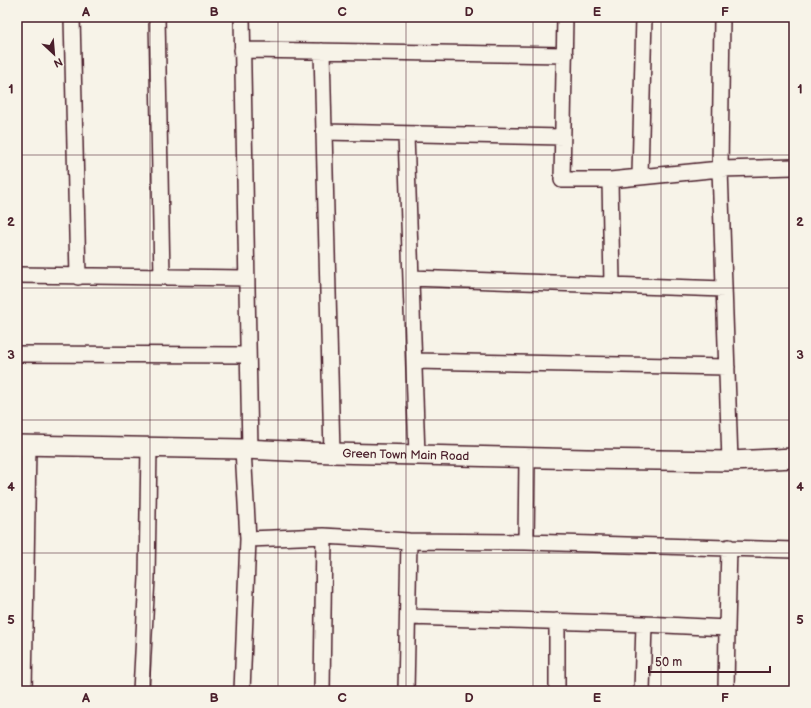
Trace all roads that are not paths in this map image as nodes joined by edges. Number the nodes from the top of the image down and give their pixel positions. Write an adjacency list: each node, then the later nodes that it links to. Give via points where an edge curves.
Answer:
1 (72, 17): 18 (street)
2 (157, 17): 19 (street)
3 (242, 17): 7 (street)
4 (565, 17): 9 (street)
5 (644, 17): 15 (street)
6 (722, 17): 14 (street)
7 (242, 50): 8 (street); 20 (street)
8 (322, 51): 9 (street); 10 (street)
9 (565, 55): 12 (street)
10 (324, 132): 11 (street); 31 (street)
11 (406, 135): 12 (street); 21 (street)
12 (563, 136): 16 (street, via 562,180)
13 (794, 167): 14 (street)
14 (720, 169): 15 (street); 23 (street)
15 (640, 176): 16 (street)
16 (610, 180): 22 (street)
17 (17, 275): 18 (street)
18 (78, 276): 19 (street)
19 (162, 276): 20 (street)
20 (246, 278): 25 (street)
21 (411, 278): 22 (street); 26 (street)
22 (612, 284): 23 (street)
23 (724, 288): 27 (street)
24 (17, 354): 25 (street)
25 (248, 355): 30 (street)
26 (415, 361): 27 (street); 32 (street)
27 (727, 367): 35 (street)
28 (23, 446): 29 (street, Green Town Main Road); 46 (street)
29 (149, 447): 30 (street, Green Town Main Road); 47 (street, via 147,578)
30 (246, 450): 31 (street, Green Town Main Road); 37 (street)
31 (332, 453): 32 (street, Green Town Main Road)
32 (417, 455): 33 (street, Green Town Main Road)
33 (528, 458): 35 (street, Green Town Main Road); 39 (street)
34 (794, 458): 35 (street, Green Town Main Road)
35 (730, 461)
36 (324, 536): 37 (street); 38 (street); 49 (street)
37 (248, 539): 48 (street)
38 (409, 541): 39 (street); 42 (street)
39 (526, 542): 40 (street)
40 (729, 547): 41 (street); 45 (street)
41 (794, 550)
42 (408, 617): 43 (street); 50 (street)
43 (557, 621): 44 (street); 51 (street)
44 (644, 624): 45 (street); 52 (street)
45 (727, 628): 53 (street)
46 (24, 691)
47 (141, 691)
48 (242, 691)
49 (322, 691)
50 (406, 691)
51 (557, 691)
52 (642, 691)
53 (726, 691)

